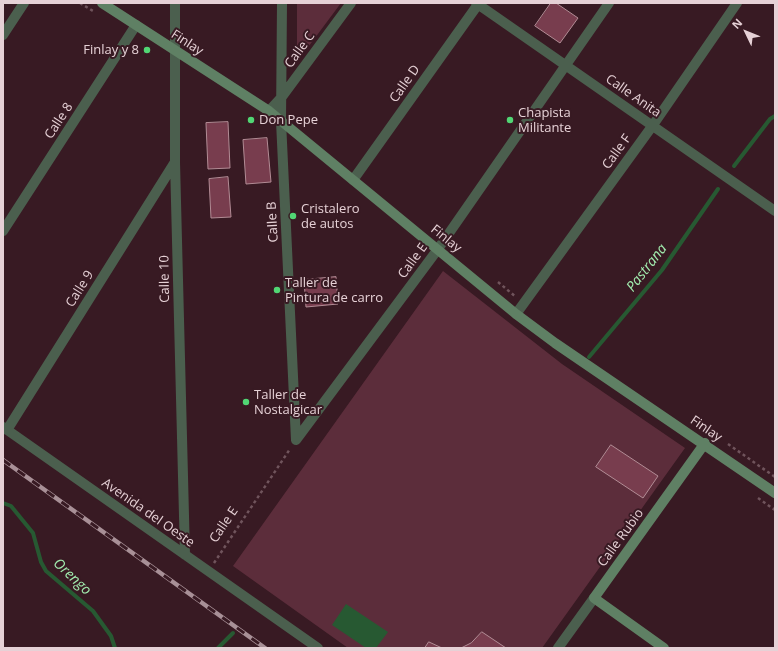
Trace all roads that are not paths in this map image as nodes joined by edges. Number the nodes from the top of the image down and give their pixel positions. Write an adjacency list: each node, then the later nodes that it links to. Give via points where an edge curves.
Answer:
1 (24, 3): 10 (street)
2 (102, 3): 9 (street, Finlay)
3 (175, 3): 11 (street, Calle 10)
4 (282, 3): 13 (street, Calle B)
5 (351, 3): 13 (street, Calle C)
6 (609, 3): 12 (street, Calle E)
7 (737, 3): 16 (street, Calle F)
8 (477, 4): 12 (street, Calle Anita); 18 (street, Calle D)
9 (136, 25): 11 (street, Finlay); 20 (street, Calle 8)
10 (3, 35)
11 (176, 51): 14 (street, Finlay); 17 (street, Calle 10)
12 (565, 64): 16 (street, Calle Anita); 21 (street, Calle E)
13 (281, 98): 14 (street, Calle C); 15 (street, Calle B)
14 (269, 111): 15 (street, Finlay)
15 (281, 121): 18 (street, Finlay); 24 (street, Calle B)
16 (653, 125): 19 (street, Calle Anita); 22 (street, Calle F)
17 (175, 162): 23 (street, Calle 9); 27 (street, Calle 10)
18 (353, 180): 21 (street, Finlay)
19 (775, 211)
20 (3, 231)
21 (438, 249): 22 (street, Finlay); 24 (street, Calle E)
22 (516, 314): 25 (street, Finlay)
23 (5, 429): 27 (street, Avenida del Oeste)
24 (296, 440)
25 (705, 443): 26 (street, Finlay); 28 (street, Calle Rubio)
26 (775, 493)
27 (185, 555): 29 (street, Avenida del Oeste)
28 (594, 598): 30 (street, Calle Rubio); 31 (street)
29 (318, 648)
30 (558, 648)
31 (664, 648)

